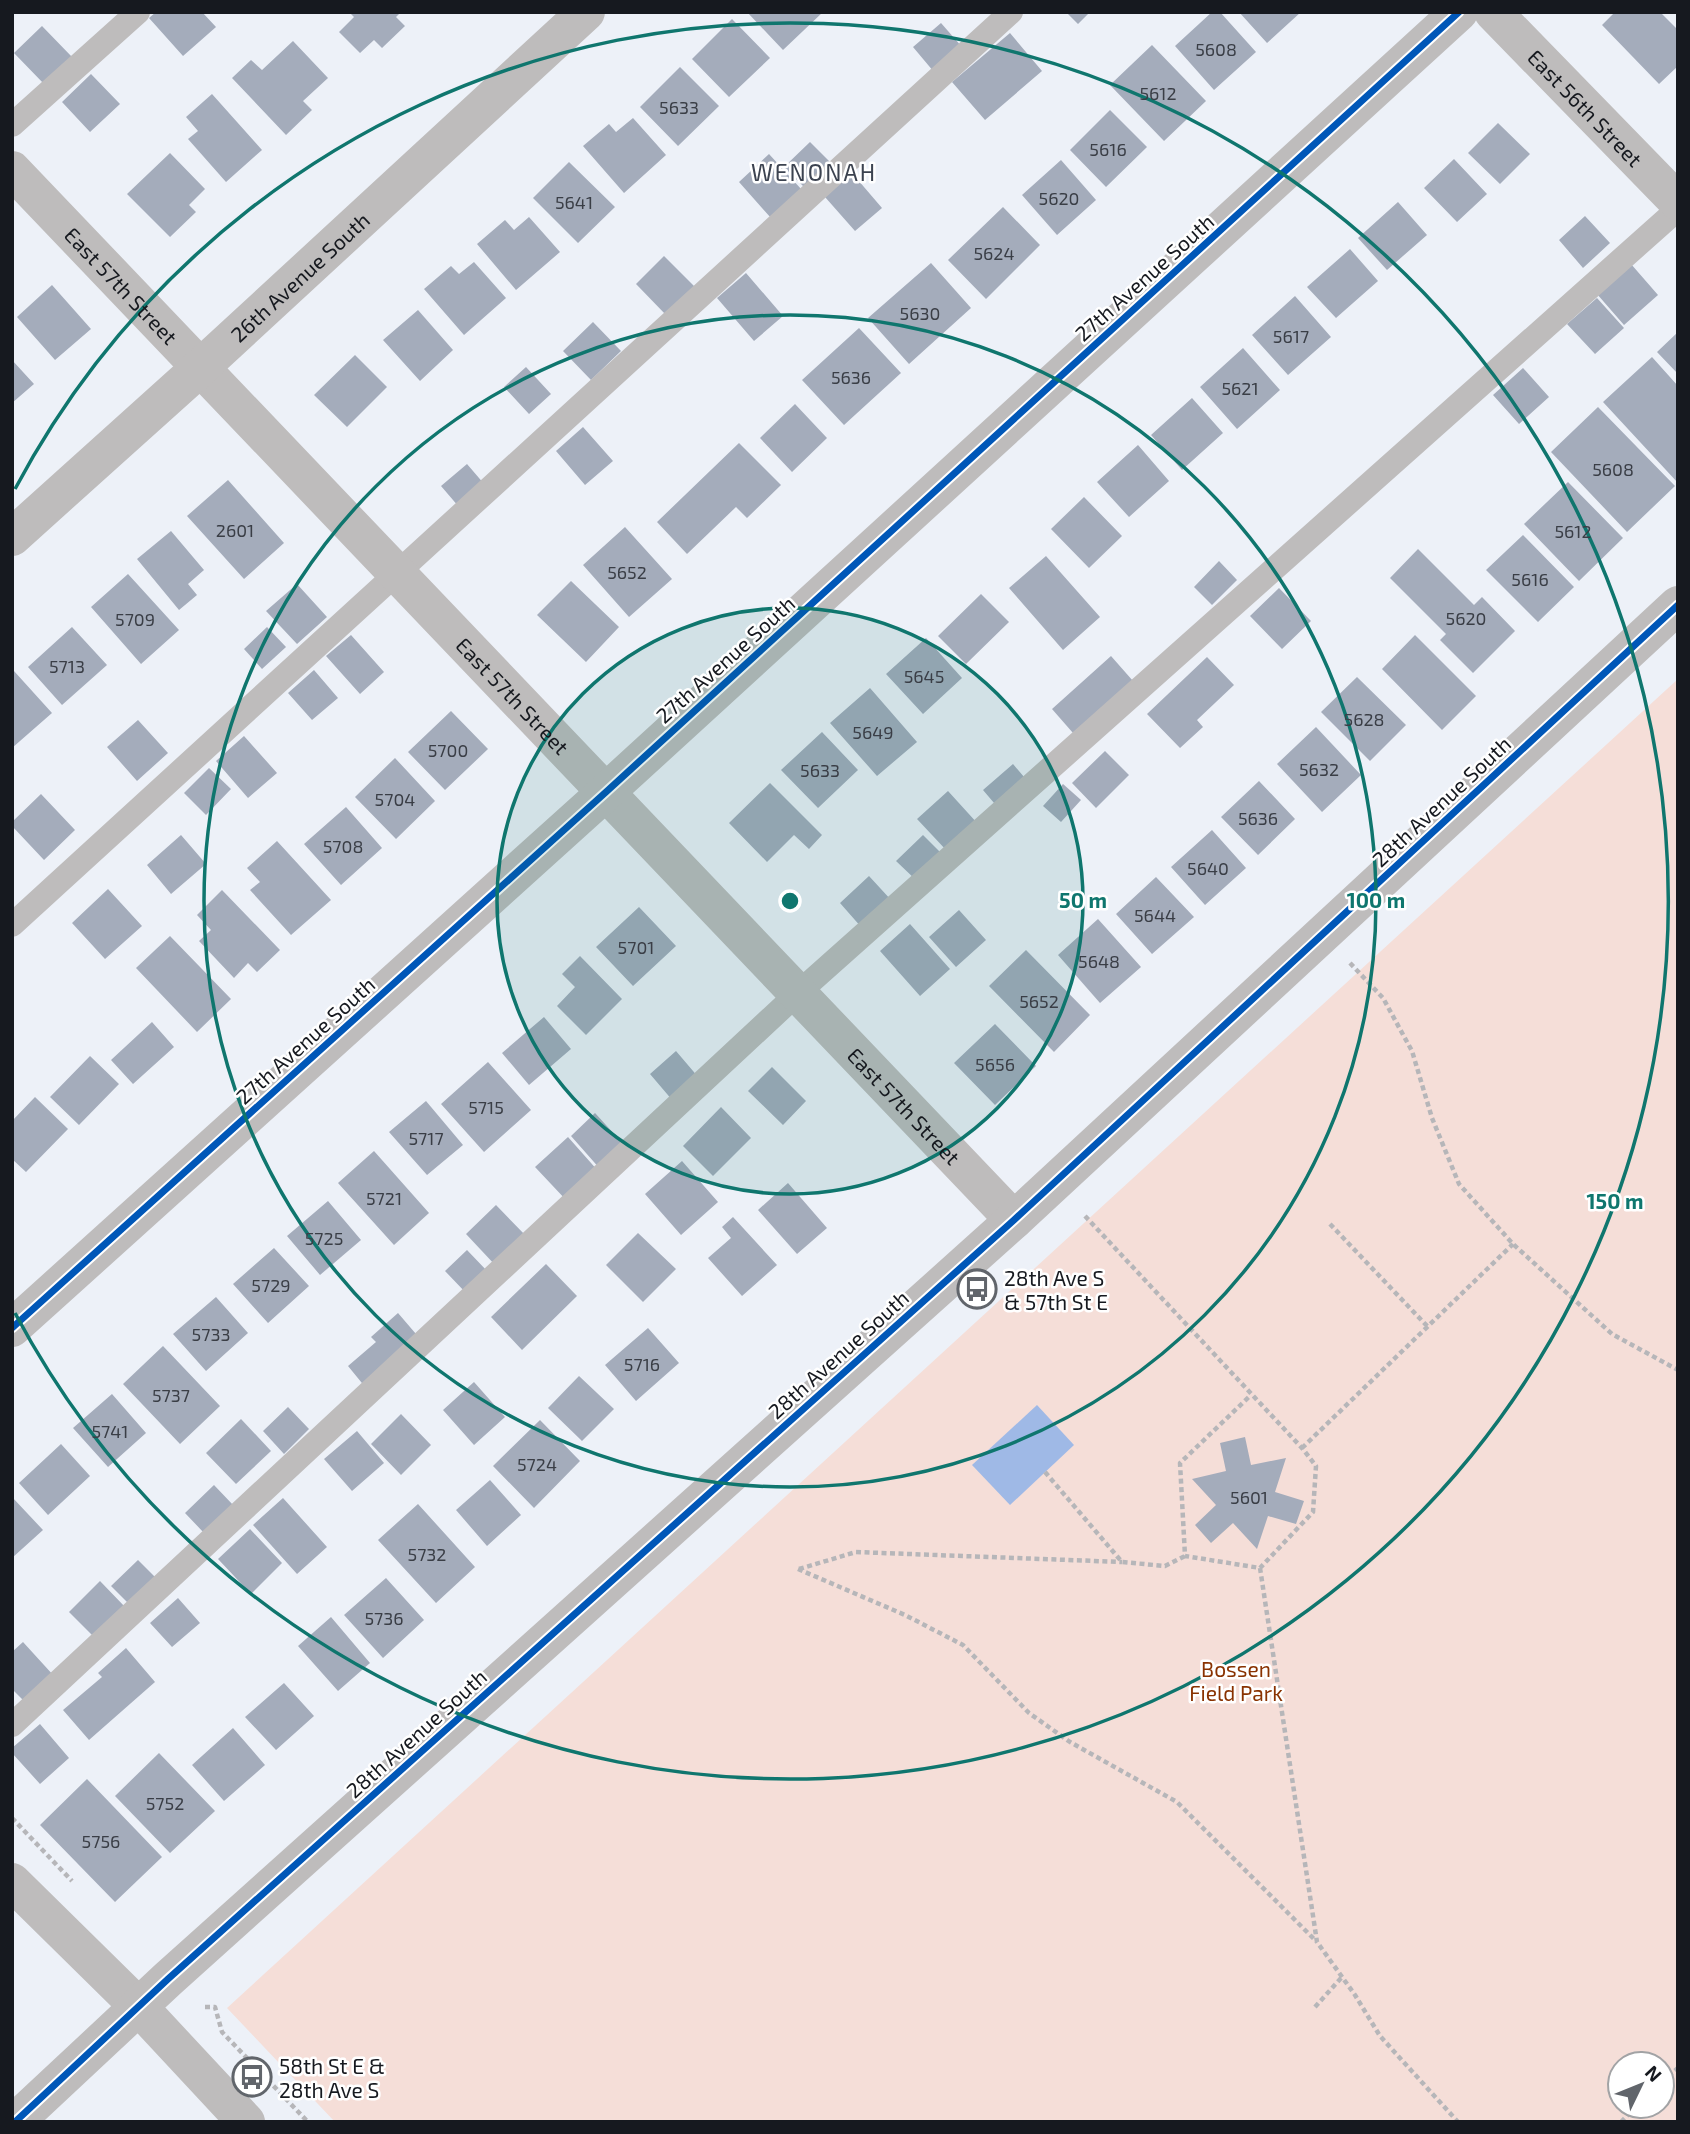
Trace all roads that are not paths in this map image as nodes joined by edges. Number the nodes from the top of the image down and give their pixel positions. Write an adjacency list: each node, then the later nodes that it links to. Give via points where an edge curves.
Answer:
1 (138, 12): 6 (lane)
2 (586, 12): 10 (street, 26th Avenue South)
3 (1011, 12): 12 (lane)
4 (1459, 12): 14 (street, 27th Avenue South)
5 (1493, 12): 8 (street, East 56th Street)
6 (12, 125)
7 (12, 170): 10 (street, East 57th Street)
8 (1678, 202)
9 (1678, 209): 16 (lane)
10 (201, 367): 11 (street, 26th Avenue South); 12 (street, East 57th Street)
11 (12, 537)
12 (397, 573): 14 (street, East 57th Street); 15 (lane)
13 (1678, 605): 17 (street, 28th Avenue South)
14 (606, 792): 16 (street, East 57th Street); 18 (street, 27th Avenue South)
15 (12, 925)
16 (798, 993): 17 (street, East 57th Street); 19 (lane)
17 (1014, 1220): 21 (street, 28th Avenue South)
18 (12, 1328)
19 (12, 1726)
20 (12, 1882): 21 (street)
21 (138, 2006): 22 (street, 28th Avenue South); 23 (street)
22 (15, 2122)
23 (246, 2122)

